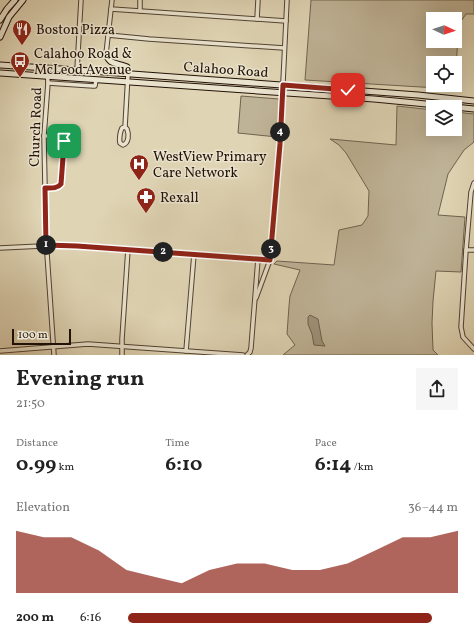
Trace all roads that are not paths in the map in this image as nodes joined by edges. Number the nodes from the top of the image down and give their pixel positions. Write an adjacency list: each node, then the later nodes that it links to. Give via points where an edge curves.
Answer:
1 (15, 0): 11 (main road)
2 (23, 0): 14 (main road, via 9,17)
3 (81, 0): 19 (street)
4 (112, 0): 8 (street)
5 (140, 0): 9 (street)
6 (258, 0): 10 (street)
7 (287, 0): 12 (street)
8 (111, 9): 9 (street); 13 (street)
9 (140, 11): 10 (street)
10 (257, 19): 12 (street)
11 (0, 20)
12 (286, 21): 15 (street)
13 (108, 36): 15 (street); 16 (street)
14 (0, 37)
15 (284, 48): 26 (street)
16 (106, 54): 21 (main road, via 110,61 127,67)
17 (0, 65): 18 (main road, Calahoo Road)
18 (47, 68): 19 (main road, Calahoo Road); 22 (street, Church Road)
19 (77, 70): 21 (main road, Calahoo Road)
20 (0, 73): 22 (main road, Calahoo Road)
21 (128, 74): 24 (street); 26 (main road, Calahoo Road)
22 (48, 76): 23 (main road, Calahoo Road); 25 (street, Church Road)
23 (96, 80): 24 (main road, Calahoo Road); 25 (street, Calahoo Road, via 95,86)
24 (128, 82): 27 (main road, Calahoo Road); 30 (street)
25 (48, 83): 31 (street, Church Road)
26 (283, 85): 27 (street); 28 (main road, Calahoo Road)
27 (283, 93): 29 (main road, Calahoo Road); 41 (street)
28 (474, 101)
29 (474, 109)
30 (125, 127)
31 (44, 136): 33 (street, Church Road); 33 (street, via 58,136 64,144 61,184 55,188)
32 (474, 183): 37 (street)
33 (45, 188): 34 (street, Church Road)
34 (46, 245): 35 (street); 36 (street); 44 (street, Church Road)
35 (0, 248)
36 (128, 249): 39 (street); 43 (street)
37 (466, 250): 38 (street); 45 (street, via 461,327 463,337)
38 (474, 250)
39 (194, 254): 40 (street); 47 (street)
40 (258, 259): 41 (street); 42 (street)
41 (270, 260): 42 (street)
42 (256, 298): 51 (street, via 251,348)
43 (122, 346): 44 (street, via 88,344); 47 (street); 49 (street)
44 (53, 347): 46 (street); 48 (street, Church Road)
45 (474, 349)
46 (0, 351)
47 (186, 351): 50 (street)
48 (54, 355)
49 (122, 355)
50 (243, 355)
51 (247, 355)

